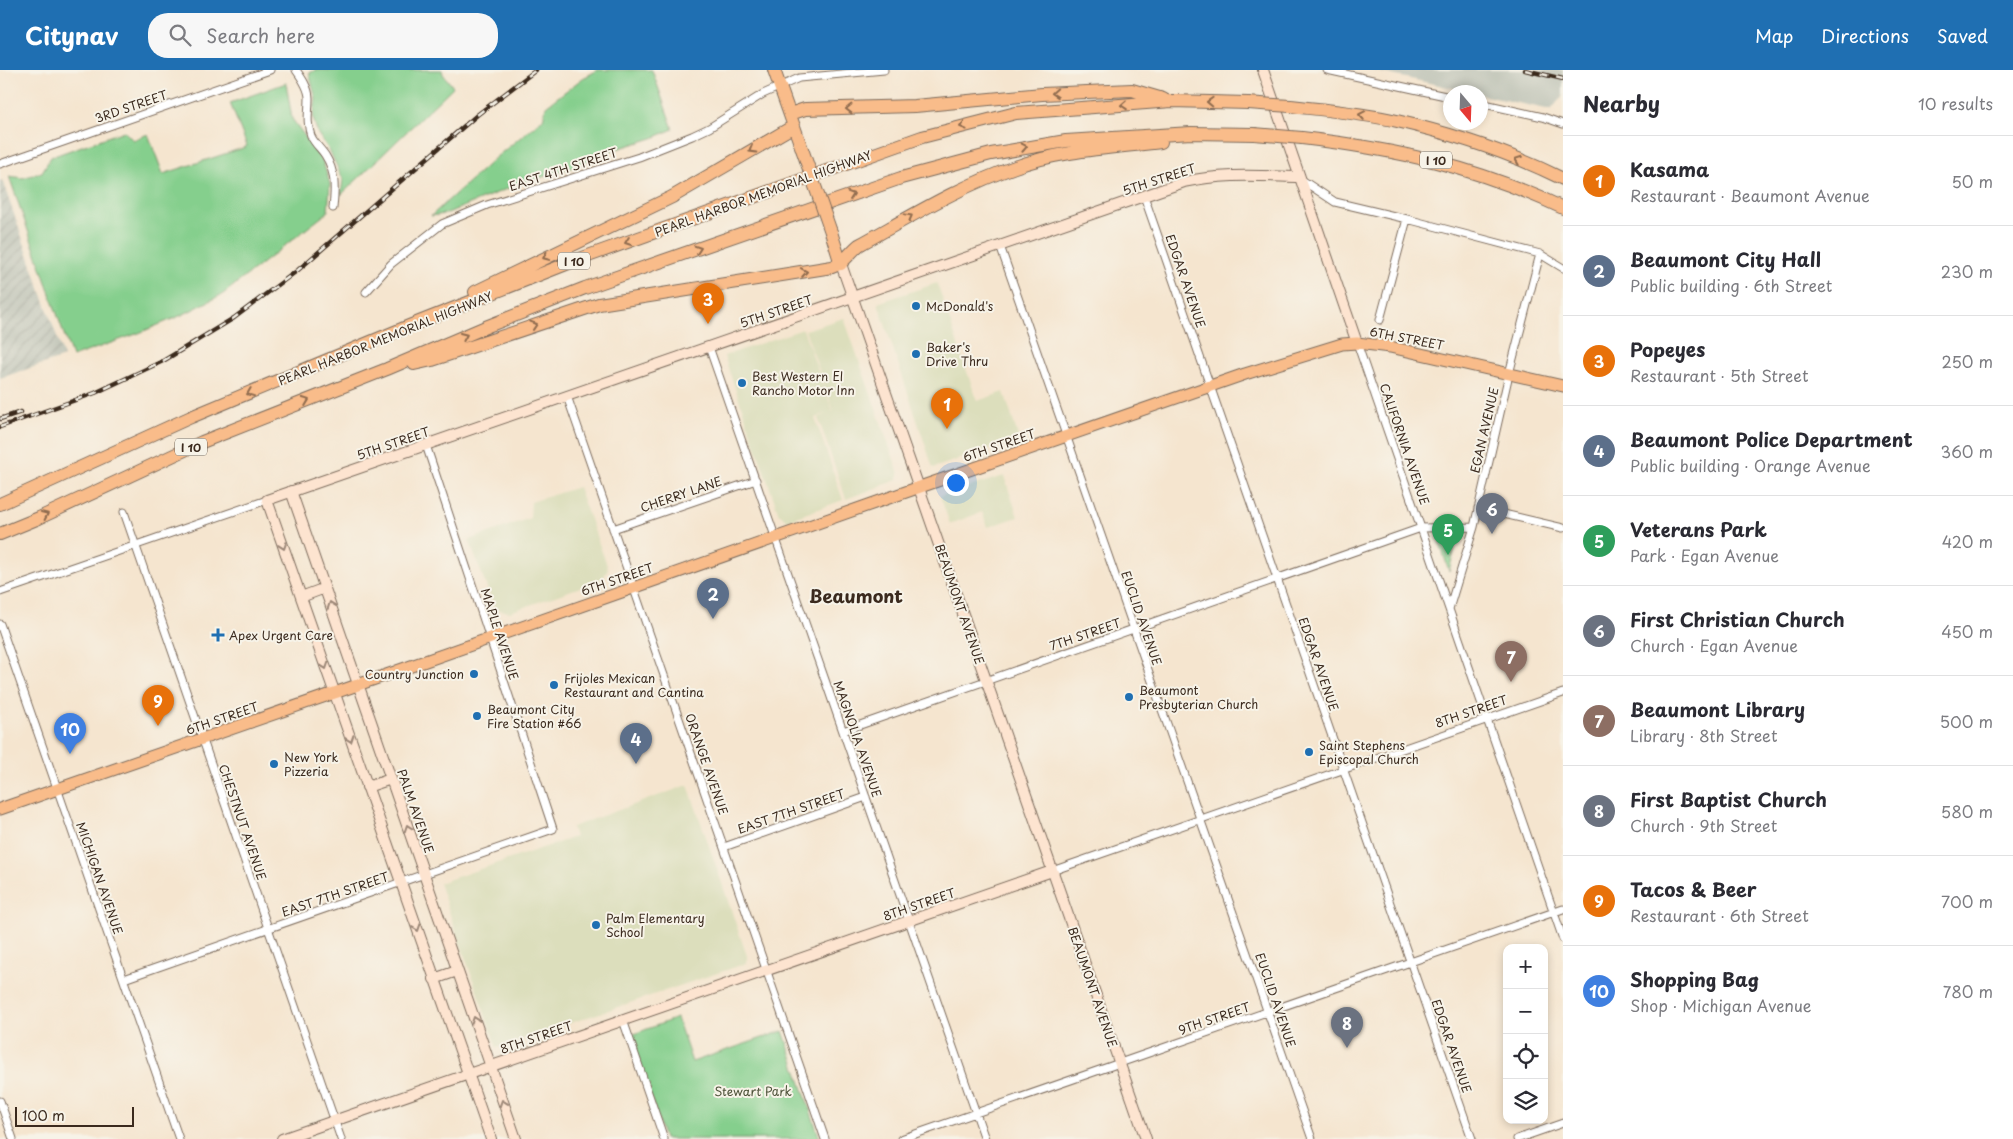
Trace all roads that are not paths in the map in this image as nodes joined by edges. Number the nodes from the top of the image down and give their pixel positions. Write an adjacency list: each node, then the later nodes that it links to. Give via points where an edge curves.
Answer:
1 (270, 70): 15 (street, 3RD STREET)
2 (296, 70): 19 (street, via 309,96 307,117 312,138 333,173)
3 (774, 70): 7 (highway, BEAUMONT AVENUE)
4 (884, 70): 7 (street, EAST 4TH STREET, via 799,78)
5 (1263, 70): 16 (street, CALIFORNIA AVENUE)
6 (1327, 70): 8 (street)
7 (780, 86): 11 (highway, BEAUMONT AVENUE); 26 (street, EAST 4TH STREET, via 692,136 442,224 391,264)
8 (1443, 95)
9 (1172, 101): 11 (highway, one-way to 11, via 1132,90 1042,94 915,106 805,109); 17 (highway, PEARL HARBOR MEMORIAL HIGHWAY / I 10, one-way to 9, bridge, via 1486,148 1396,121 1290,106); 29 (highway, PEARL HARBOR MEMORIAL HIGHWAY / I 10, one-way to 29, via 1016,113 922,137 574,261)
10 (1488, 105): 12 (street)
11 (790, 114): 13 (highway, BEAUMONT AVENUE)
12 (1563, 124)
13 (794, 126): 24 (highway, BEAUMONT AVENUE, bridge); 29 (highway, one-way to 29, via 672,197)
14 (1239, 133): 20 (highway, I 10, bridge, via 1388,150 1436,161 1487,176); 24 (highway, one-way to 14, via 859,245 976,182 1017,166 1096,150); 32 (highway, I 10, one-way to 14, via 585,288 901,178 1043,144 1142,135)
15 (0, 164)
16 (1299, 178): 18 (street, 5TH STREET, via 1208,176); 21 (street, via 1335,202); 30 (street, CALIFORNIA AVENUE)
17 (1563, 179)
18 (1144, 196): 22 (street, 5TH STREET); 35 (street, EDGAR AVENUE)
19 (333, 208)
20 (1563, 208)
21 (1407, 219): 23 (street); 28 (street)
22 (1000, 246): 27 (street, 5TH STREET); 37 (street, EUCLID AVENUE)
23 (1540, 254): 25 (street); 33 (street, EGAN AVENUE)
24 (842, 264): 27 (street, BEAUMONT AVENUE); 32 (highway, one-way to 24, via 432,360 599,304)
25 (1563, 268)
26 (366, 292)
27 (854, 297): 31 (street, 5TH STREET); 40 (street, BEAUMONT AVENUE)
28 (1380, 320)
29 (409, 326): 43 (highway, PEARL HARBOR MEMORIAL HIGHWAY / I 10, one-way to 43, via 191,417)
30 (1356, 343): 33 (main road, 6TH STREET, via 1390,347); 35 (main road, 6TH STREET, via 1323,349); 47 (street, CALIFORNIA AVENUE)
31 (709, 347): 36 (street, 5TH STREET); 39 (street, MAGNOLIA AVENUE)
32 (387, 369): 50 (highway, I 10, one-way to 32, via 202,442)
33 (1509, 374): 34 (main road, 6TH STREET); 44 (street, EGAN AVENUE)
34 (1563, 386)
35 (1211, 387): 37 (main road, 6TH STREET); 53 (street, EDGAR AVENUE)
36 (567, 396): 38 (street, 5TH STREET); 49 (street, ORANGE AVENUE)
37 (1066, 436): 40 (main road, 6TH STREET); 60 (street, EUCLID AVENUE)
38 (426, 445): 41 (street, 5TH STREET); 61 (street, MAPLE AVENUE)
39 (756, 480): 49 (street, CHERRY LANE); 51 (street, MAGNOLIA AVENUE)
40 (920, 487): 51 (main road, 6TH STREET); 62 (street, BEAUMONT AVENUE)
41 (291, 492): 42 (street, 5TH STREET); 54 (street, PALM AVENUE)
42 (267, 500): 52 (street, 5TH STREET); 57 (street, one-way to 57)
43 (0, 504)
44 (1478, 508): 46 (street, EGAN AVENUE); 48 (street)
45 (124, 512): 52 (street, CHESTNUT AVENUE)
46 (1474, 527): 47 (street, 7TH STREET); 58 (street, EGAN AVENUE)
47 (1420, 528): 53 (street, 7TH STREET); 58 (street, CALIFORNIA AVENUE)
48 (1563, 528)
49 (613, 529): 55 (street, ORANGE AVENUE)
50 (0, 534)
51 (776, 538): 55 (main road, 6TH STREET); 67 (street, MAGNOLIA AVENUE)
52 (136, 546): 56 (street, 5TH STREET); 68 (street, CHESTNUT AVENUE)
53 (1277, 579): 60 (street, 7TH STREET); 69 (street, EDGAR AVENUE)
54 (325, 588): 57 (street); 63 (street, PALM AVENUE, one-way to 54)
55 (633, 588): 61 (main road, 6TH STREET); 77 (street, ORANGE AVENUE)
56 (0, 592)
57 (301, 597): 64 (street, one-way to 64)
58 (1449, 610): 66 (street, CALIFORNIA AVENUE)
59 (0, 624): 72 (street, MICHIGAN AVENUE)
60 (1135, 629): 62 (street, 7TH STREET); 75 (street, EUCLID AVENUE)
61 (490, 638): 63 (main road, 6TH STREET); 76 (street, MAPLE AVENUE)
62 (987, 680): 67 (street, 7TH STREET); 78 (street, BEAUMONT AVENUE)
63 (359, 684): 64 (main road, 6TH STREET); 70 (street, PALM AVENUE)
64 (334, 693): 68 (main road, 6TH STREET); 71 (street, one-way to 71)
65 (1563, 693): 66 (street, 8TH STREET)
66 (1487, 719): 69 (street, 8TH STREET); 82 (street, CALIFORNIA AVENUE)
67 (843, 731): 73 (street, MAGNOLIA AVENUE)
68 (203, 739): 72 (main road, 6TH STREET); 84 (street, CHESTNUT AVENUE)
69 (1344, 769): 75 (street, 8TH STREET); 86 (street, EDGAR AVENUE)
70 (391, 779): 71 (street); 79 (street, PALM AVENUE, one-way to 70)
71 (367, 787): 80 (street)
72 (58, 789): 74 (main road, 6TH STREET); 89 (street, MICHIGAN AVENUE)
73 (866, 797): 77 (street, EAST 7TH STREET); 83 (street, MAGNOLIA AVENUE)
74 (0, 809)
75 (1201, 819): 78 (street, 8TH STREET); 91 (street, EUCLID AVENUE)
76 (553, 829): 79 (street, EAST 7TH STREET)
77 (724, 847): 88 (street, ORANGE AVENUE)
78 (1052, 871): 83 (street, 8TH STREET); 93 (street, BEAUMONT AVENUE)
79 (424, 874): 80 (street, EAST 7TH STREET); 87 (street, PALM AVENUE)
80 (401, 882): 84 (street, EAST 7TH STREET); 90 (street, one-way to 90)
81 (1563, 909): 82 (street, 9TH STREET)
82 (1554, 912): 85 (street, CALIFORNIA AVENUE); 86 (street, 9TH STREET)
83 (909, 921): 88 (street, 8TH STREET); 97 (street, MAGNOLIA AVENUE)
84 (268, 928): 89 (street, EAST 7TH STREET); 98 (street, CHESTNUT AVENUE)
85 (1563, 939)
86 (1410, 962): 91 (street, 9TH STREET); 112 (street, EDGAR AVENUE)
87 (457, 971): 90 (street); 94 (street, PALM AVENUE, one-way to 87)
88 (765, 971): 92 (street, 8TH STREET); 107 (street, ORANGE AVENUE)
89 (124, 979): 101 (street, MICHIGAN AVENUE)
90 (434, 979): 95 (street)
91 (1268, 1012): 93 (street, 9TH STREET); 111 (street, EUCLID AVENUE)
92 (623, 1020): 94 (street, 8TH STREET); 106 (street)
93 (1120, 1063): 97 (street, 9TH STREET); 110 (street, BEAUMONT AVENUE)
94 (490, 1066): 95 (street, 8TH STREET); 105 (street, PALM AVENUE, one-way to 94)
95 (468, 1074): 98 (street, 8TH STREET); 104 (street)
96 (0, 1101): 100 (street)
97 (976, 1113): 108 (street, 9TH STREET); 109 (street, MAGNOLIA AVENUE)
98 (335, 1121): 102 (street, 8TH STREET); 103 (street, CHESTNUT AVENUE)
99 (1563, 1123): 113 (street)
100 (13, 1139)
101 (179, 1139)
102 (282, 1139)
103 (341, 1139)
104 (490, 1139)
105 (516, 1139)
106 (664, 1139)
107 (825, 1139)
108 (901, 1139)
109 (985, 1139)
110 (1146, 1139)
111 (1312, 1139)
112 (1472, 1139)
113 (1517, 1139)

